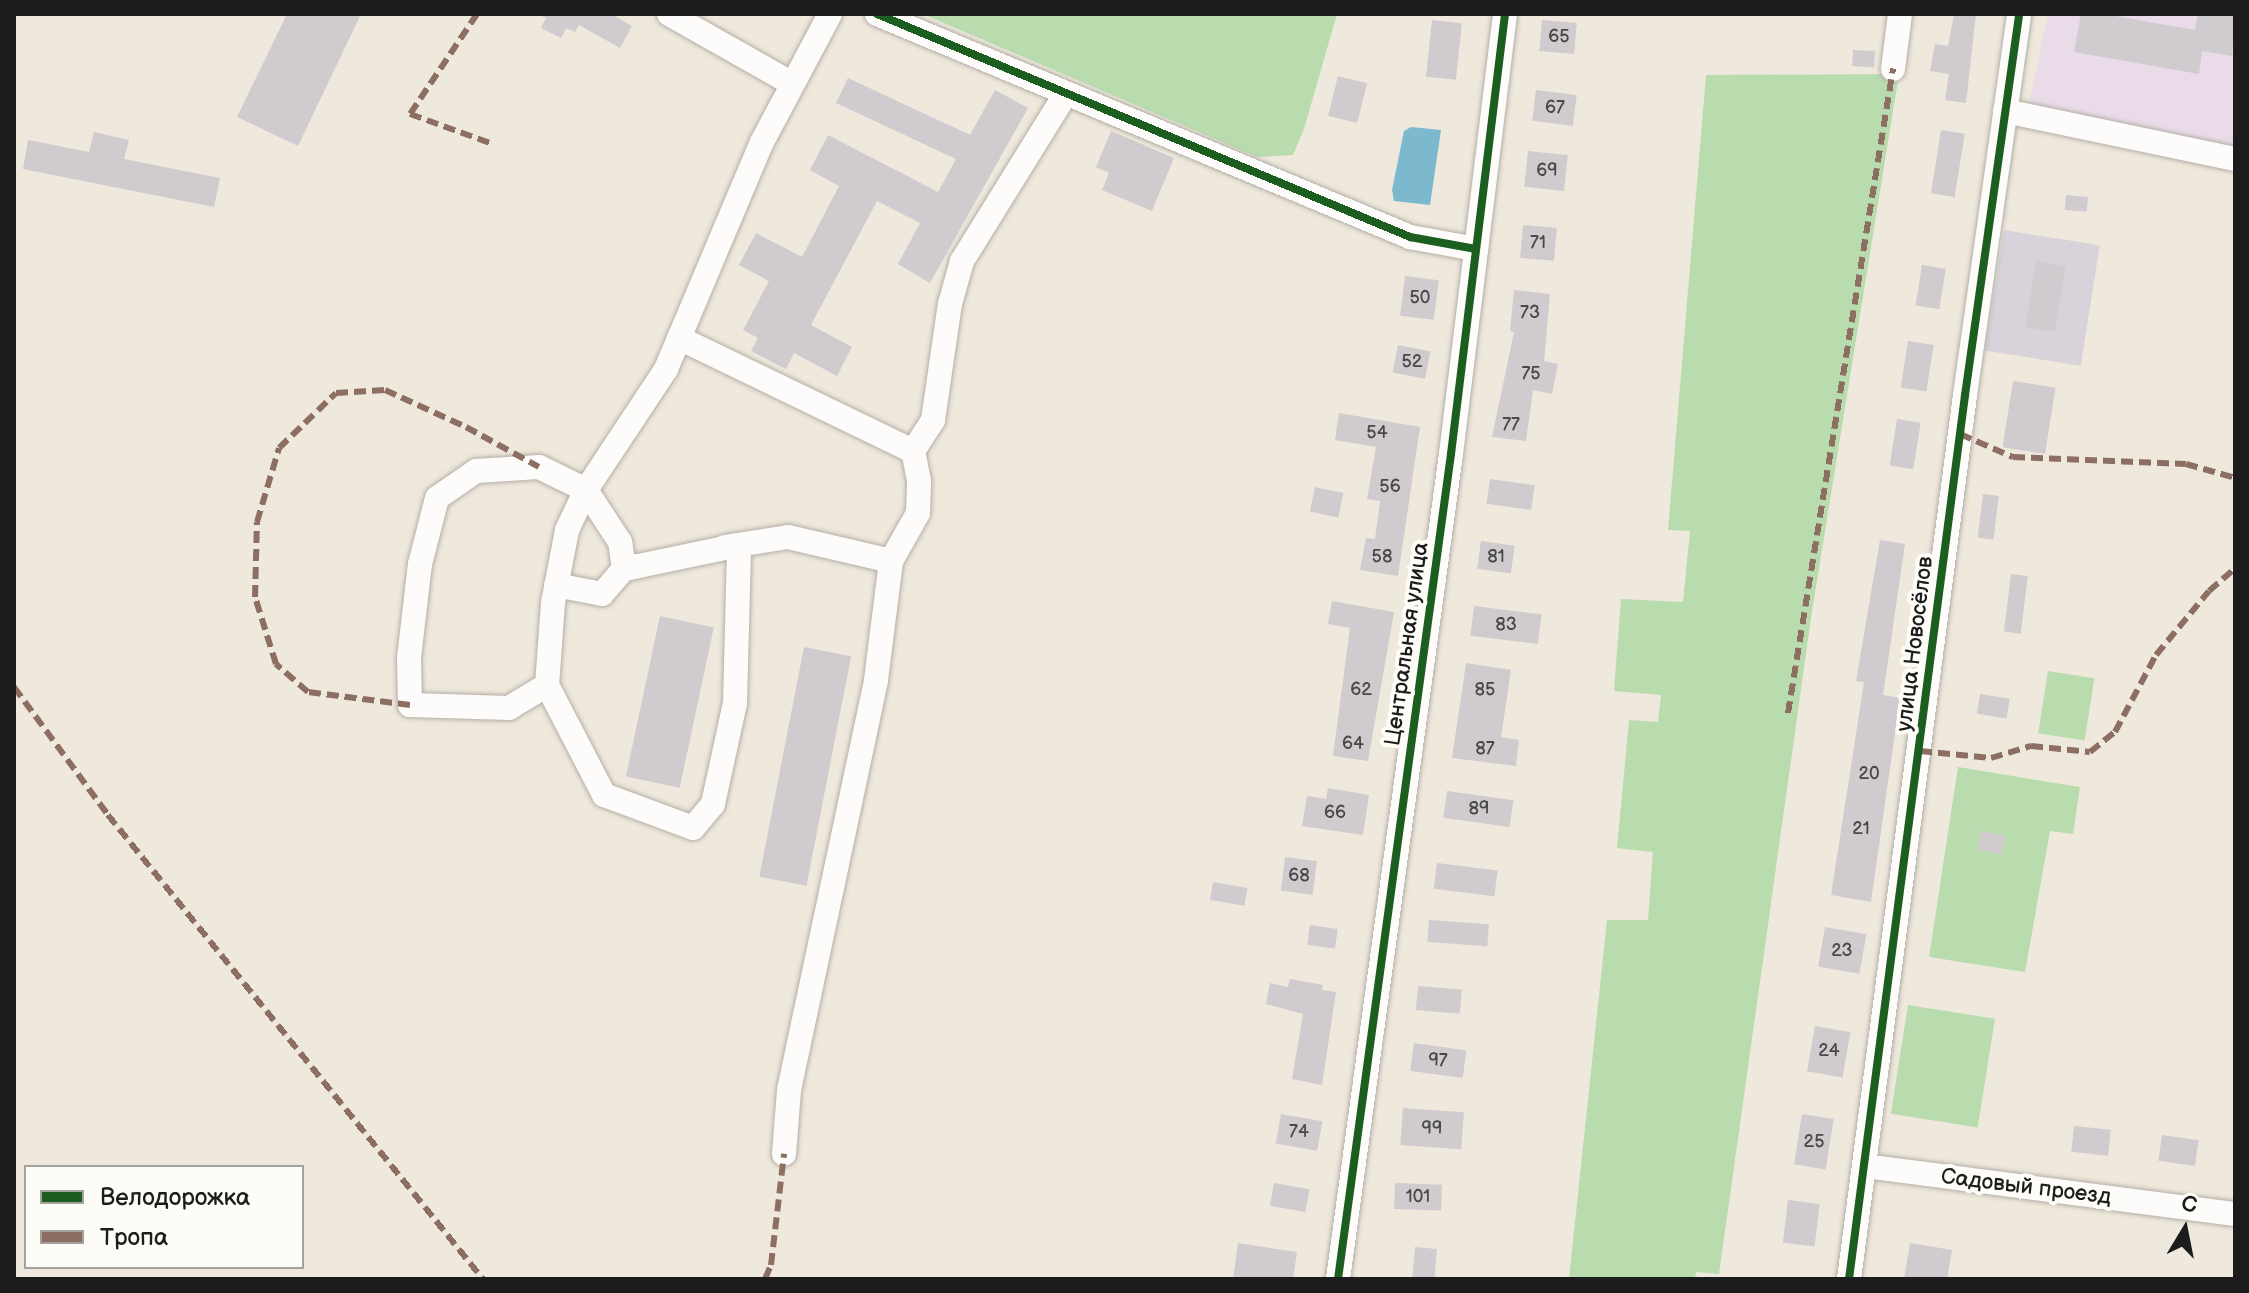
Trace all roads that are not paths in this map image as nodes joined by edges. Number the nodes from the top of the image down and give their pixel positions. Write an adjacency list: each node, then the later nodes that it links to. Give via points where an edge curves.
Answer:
1 (669, 14): 8 (street)
2 (830, 14): 8 (street)
3 (877, 14): 9 (street)
4 (1505, 14): 12 (street, Центральная улица)
5 (1900, 14): 7 (street)
6 (2019, 14): 10 (street, улица Новосёлов)
7 (1893, 69)
8 (791, 83): 13 (street)
9 (1065, 95): 12 (street, via 1410,237); 14 (street, via 962,261 950,304 933,420)
10 (2005, 111): 11 (street); 22 (street, улица Новосёлов)
11 (2235, 159)
12 (1476, 249): 24 (street, Центральная улица)
13 (679, 338): 14 (street); 15 (street, via 666,369)
14 (913, 451): 17 (street, via 918,513)
15 (586, 490): 18 (street, via 620,542); 19 (street, via 567,530); 20 (street, via 539,467 476,471 437,498 420,564 409,658 410,705 509,708)
16 (739, 545): 17 (street, via 788,537); 18 (street); 20 (street, via 735,703 713,804 693,828 604,795)
17 (891, 561): 21 (street, via 876,680 789,1090)
18 (624, 569): 19 (street, via 602,594)
19 (556, 585): 20 (street)
20 (547, 685)
21 (784, 1154)
22 (1864, 1166): 23 (street, Садовый проезд); 25 (street, улица Новосёлов)
23 (2235, 1214)
24 (1338, 1279)
25 (1849, 1279)

